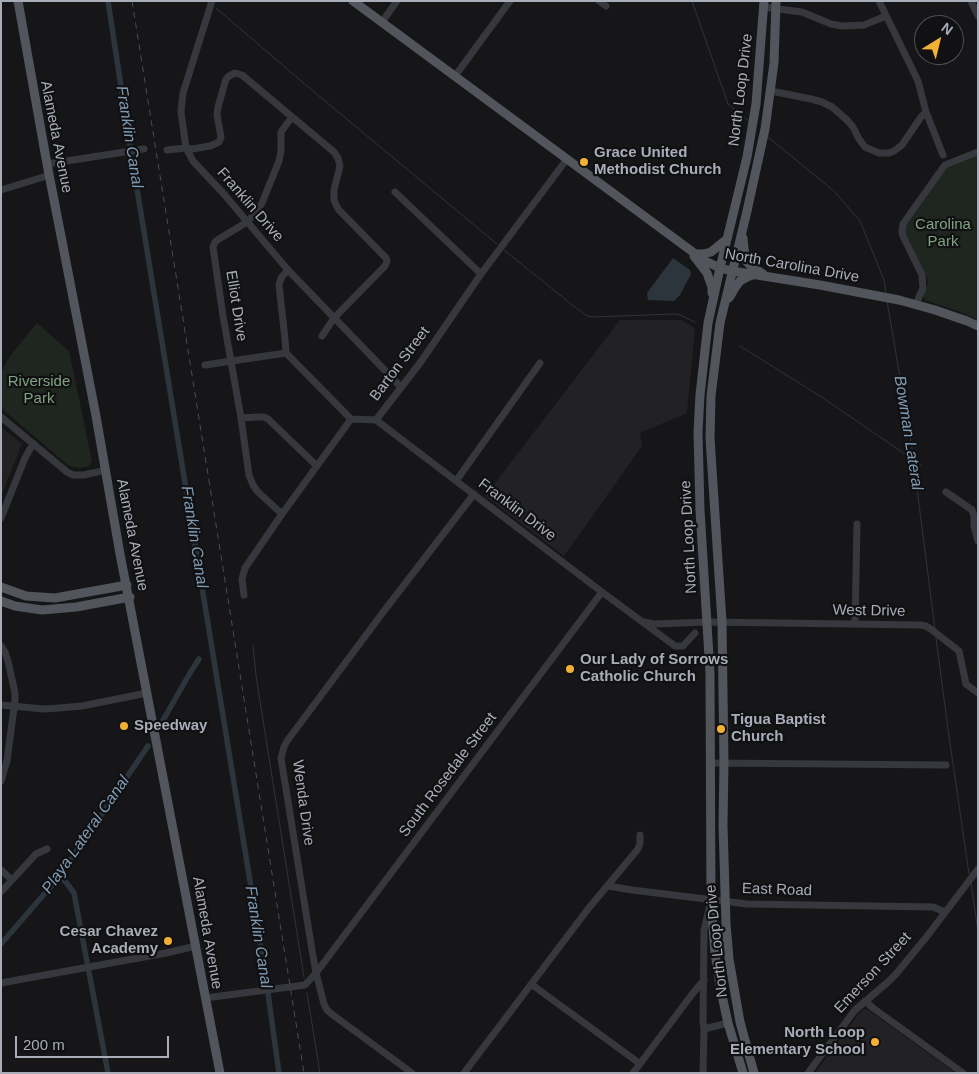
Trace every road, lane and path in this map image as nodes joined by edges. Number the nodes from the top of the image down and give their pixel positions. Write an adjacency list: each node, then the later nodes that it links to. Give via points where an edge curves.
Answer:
1 (18, 1): 25 (main road, Alameda Avenue)
2 (212, 1): 19 (street, Franklin Drive, via 182,102)
3 (353, 1): 14 (main road, North Carolina Drive)
4 (397, 1): 14 (street)
5 (510, 1): 15 (street)
6 (599, 1): 11 (street)
7 (879, 1): 12 (street)
8 (971, 1): 13 (street)
9 (764, 4): 10 (street); 31 (main road, North Loop Drive, via 751,136)
10 (776, 5): 12 (street, via 842,26 864,25); 16 (main road, North Loop Drive)
11 (606, 6)
12 (886, 16): 17 (street, via 918,81)
13 (978, 16)
14 (382, 22): 15 (main road, North Carolina Drive)
15 (455, 76): 24 (main road, North Carolina Drive)
16 (771, 92): 17 (street, via 811,99 832,107 853,127 865,147 879,153 894,151 902,145); 30 (main road, North Loop Drive)
17 (926, 112): 23 (street)
18 (292, 116): 19 (street, via 242,75 231,74 226,79 218,107 220,140 210,146); 29 (street, Elliot Drive, via 281,132 279,161 262,203); 42 (street, via 336,154 340,166 334,190 336,205 387,261)
19 (186, 148): 21 (street); 29 (street, Franklin Drive, via 192,161)
20 (141, 149): 25 (street)
21 (167, 150)
22 (978, 152): 40 (street, via 950,162 942,169 903,224 903,236 922,275 922,288)
23 (942, 155)
24 (567, 159): 32 (main road, North Carolina Drive); 36 (street, Barton Street)
25 (47, 164): 26 (main road, Alameda Avenue)
26 (50, 176): 27 (street); 58 (main road, Alameda Avenue)
27 (1, 190)
28 (395, 192): 36 (street)
29 (248, 222): 34 (street, Franklin Drive); 46 (street, Elliot Drive, via 219,239 214,247)
30 (742, 231): 35 (main road, North Loop Drive); 38 (main road, via 747,262)
31 (727, 239): 32 (main road, via 711,252); 33 (main road, North Loop Drive)
32 (692, 252): 33 (main road, North Carolina Drive); 39 (main road, via 707,273)
33 (720, 268): 35 (main road, North Carolina Drive); 39 (main road, North Loop Drive)
34 (288, 270): 42 (street, Franklin Drive); 45 (street, via 279,285)
35 (732, 271): 37 (main road, North Carolina Drive); 41 (main road, North Loop Drive)
36 (481, 274): 49 (street, Barton Street)
37 (755, 275): 38 (main road, North Carolina Drive); 41 (main road, via 740,281)
38 (768, 277): 40 (main road, North Carolina Drive)
39 (713, 301): 50 (main road, North Loop Drive)
40 (916, 304): 43 (main road, North Carolina Drive)
41 (723, 309): 51 (main road, North Loop Drive)
42 (334, 318): 44 (street); 49 (street, Franklin Drive)
43 (978, 326)
44 (322, 336)
45 (286, 353): 46 (street); 54 (street)
46 (231, 360): 48 (street); 53 (street, Elliot Drive)
47 (540, 362): 59 (street)
48 (205, 365)
49 (401, 387): 55 (street, Barton Street)
50 (700, 395): 51 (main road); 73 (main road, North Loop Drive, via 698,468)
51 (711, 396): 74 (main road, North Loop Drive, via 710,438)
52 (1, 416): 56 (street)
53 (241, 418): 57 (street, via 257,416 268,419); 62 (street, Elliot Drive, via 250,479 257,491)
54 (351, 419): 55 (street, Barton Street); 57 (street)
55 (376, 420): 59 (street, Franklin Drive)
56 (34, 444): 58 (street, via 73,475); 63 (street, via 25,458)
57 (317, 466): 62 (street)
58 (106, 470): 66 (main road, Alameda Avenue)
59 (456, 481): 61 (street, Franklin Drive)
60 (946, 492): 65 (street, via 972,510)
61 (474, 494): 68 (street, Franklin Drive); 97 (street, Wenda Drive, via 284,747 282,764)
62 (282, 514): 69 (street, via 245,568 242,579)
63 (1, 518)
64 (857, 524): 75 (street)
65 (978, 541)
66 (127, 585): 67 (main road, via 55,598 26,596); 70 (main road, Alameda Avenue)
67 (1, 587)
68 (602, 592): 72 (street, Franklin Drive); 97 (street, South Rosedale Street)
69 (244, 595)
70 (130, 597): 71 (main road, via 42,610); 78 (main road, Alameda Avenue)
71 (1, 601)
72 (642, 621): 73 (street, via 654,624); 76 (street, Franklin Drive, via 677,646 686,644)
73 (708, 622): 74 (street); 82 (main road, North Loop Drive)
74 (722, 622): 75 (street, West Drive); 83 (main road, North Loop Drive)
75 (855, 624): 79 (street, West Drive, via 920,625 932,630 957,649 964,680)
76 (695, 633)
77 (1, 646): 81 (street, via 12,675)
78 (147, 693): 81 (street, via 82,706 44,709); 96 (main road, Alameda Avenue)
79 (978, 693)
80 (1, 705): 81 (street)
81 (15, 706): 85 (street, via 7,761)
82 (711, 763): 83 (street); 93 (main road, North Loop Drive)
83 (724, 763): 84 (street); 94 (main road, North Loop Drive)
84 (946, 765)
85 (1, 779)
86 (640, 835): 91 (street, via 639,848)
87 (47, 849): 90 (street, via 36,854)
88 (977, 869): 95 (street, Emerson Street)
89 (1, 870): 90 (street)
90 (12, 880): 92 (street)
91 (608, 886): 93 (street, East Road); 100 (street)
92 (1, 892)
93 (711, 900): 94 (street, East Road); 98 (street, via 704,930); 103 (main road, North Loop Drive)
94 (726, 902): 95 (street, East Road, via 933,907); 112 (main road, North Loop Drive, via 729,959 740,1022)
95 (944, 912): 102 (street, Emerson Street, via 896,974)
96 (196, 946): 99 (street); 101 (main road, Alameda Avenue)
97 (316, 973): 101 (street, South Rosedale Street, via 305,985); 107 (street, Wenda Drive, via 327,1010)
98 (704, 980): 104 (street); 105 (street)
99 (1, 983)
100 (531, 984): 105 (street); 108 (street)
101 (205, 998): 106 (main road, Alameda Avenue)
102 (865, 1001): 113 (street, Emerson Street); 114 (street)
103 (728, 1023): 104 (street); 111 (main road, North Loop Drive)
104 (704, 1029): 110 (street)
105 (640, 1064): 109 (street)
106 (220, 1073)
107 (412, 1073)
108 (464, 1073)
109 (633, 1073)
110 (703, 1073)
111 (743, 1073)
112 (754, 1073)
113 (808, 1073)
114 (963, 1073)

